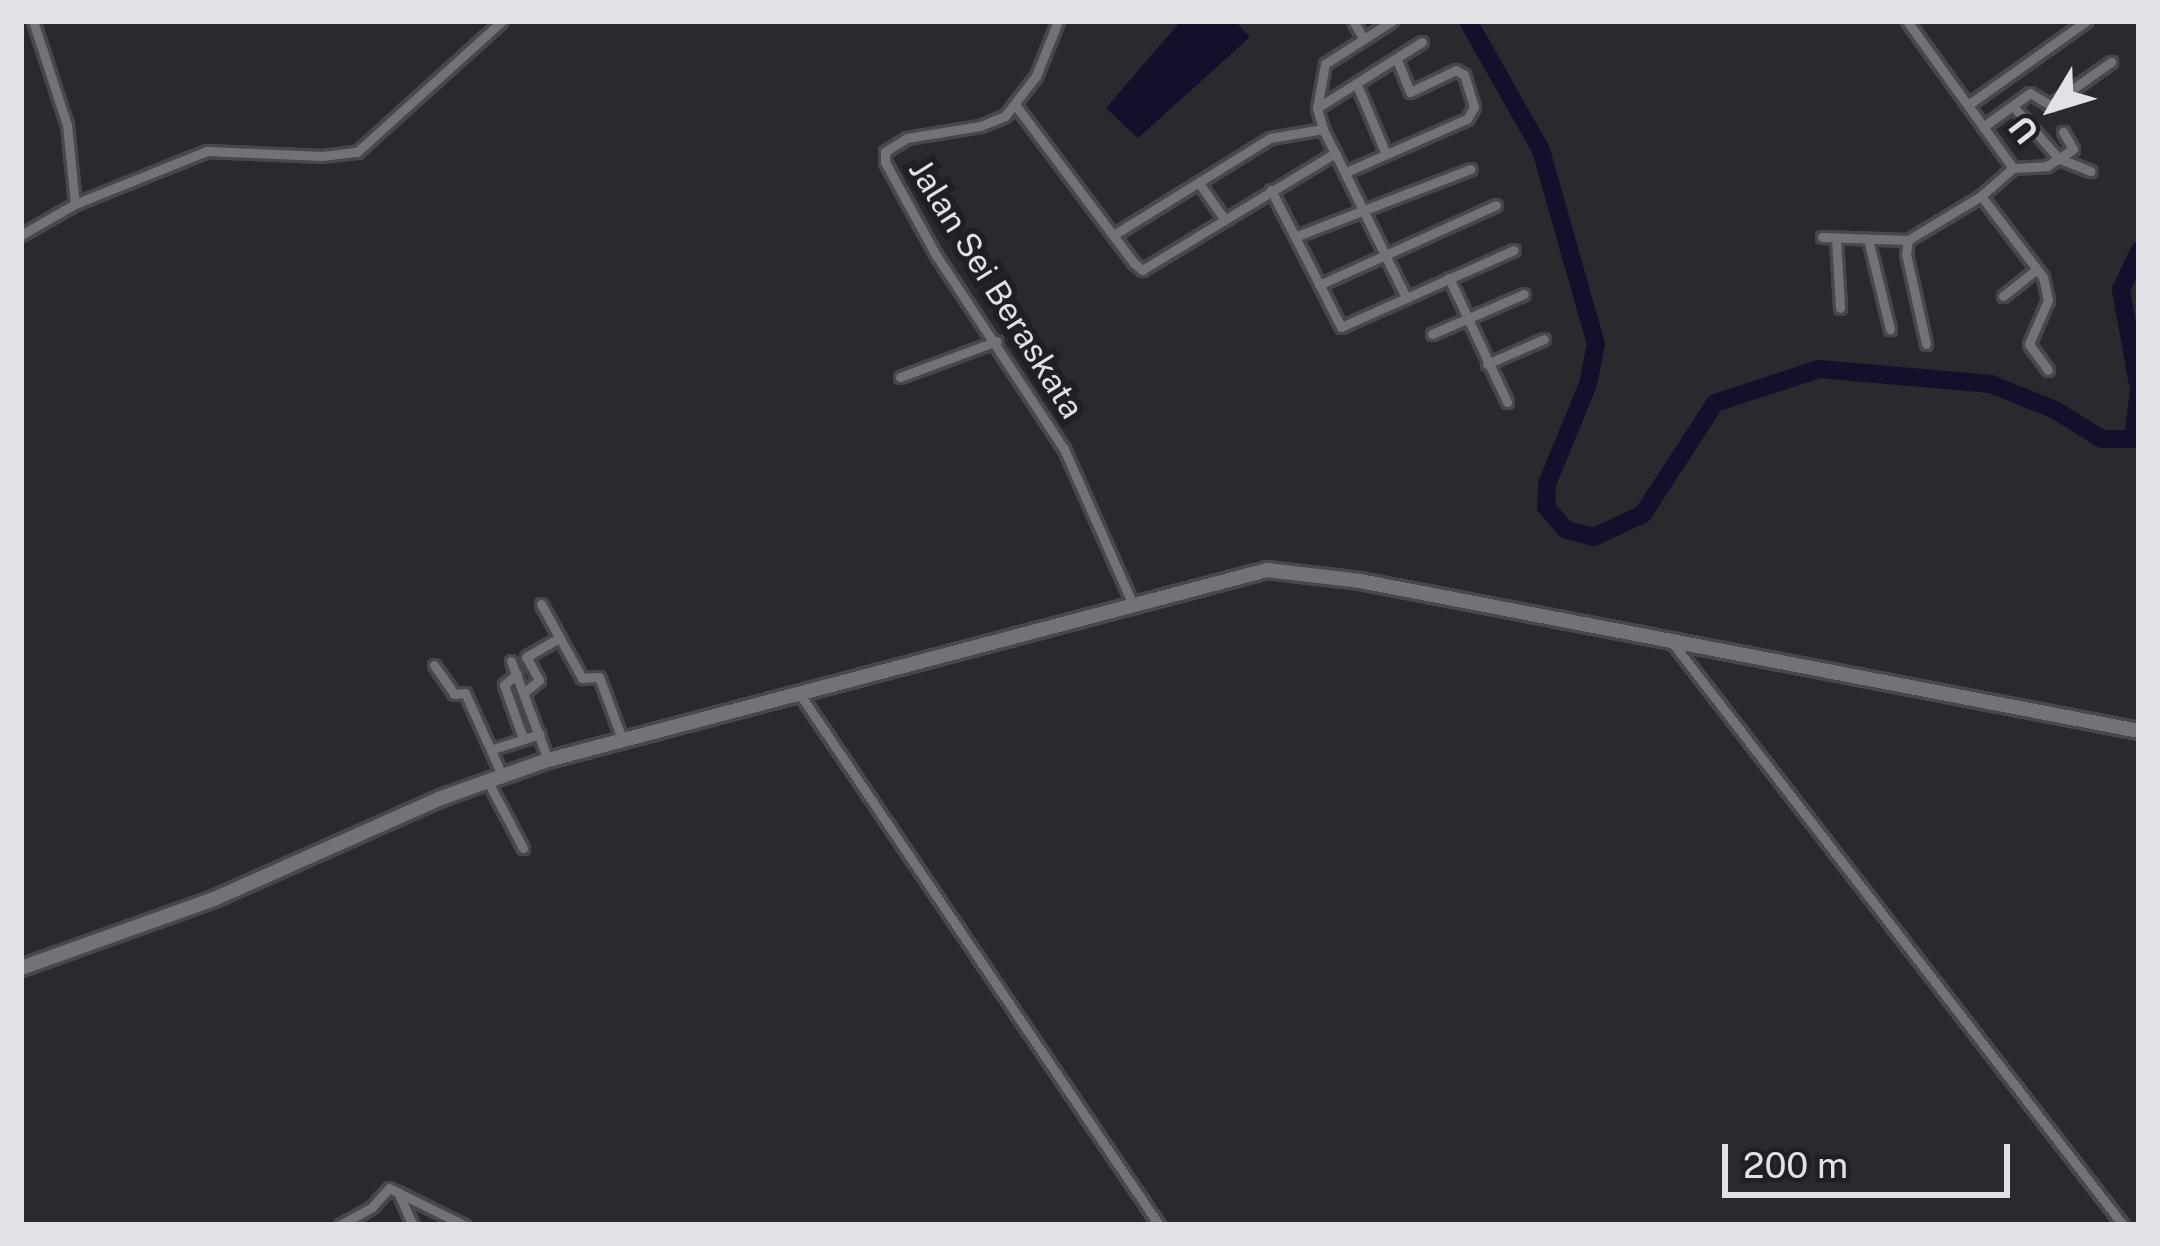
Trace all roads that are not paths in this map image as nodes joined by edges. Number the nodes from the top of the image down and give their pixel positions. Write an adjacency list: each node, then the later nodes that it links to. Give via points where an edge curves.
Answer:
1 (33, 21): 30 (street, via 67,125)
2 (502, 21): 30 (street, via 357,152 207,151)
3 (1353, 21): 8 (street)
4 (1392, 21): 8 (street)
5 (1907, 21): 14 (street)
6 (2086, 21): 14 (street)
7 (1055, 24): 13 (street)
8 (1364, 39): 16 (street, via 1322,70)
9 (1422, 42): 10 (street)
10 (1396, 60): 12 (street); 21 (street, via 1410,92 1456,70 1474,107 1467,119)
11 (2111, 62): 15 (street, via 2050,105 2033,93)
12 (1357, 85): 16 (street); 21 (street)
13 (1019, 102): 34 (street); 54 (street, Jalan Sei Beraskata, via 980,126 907,138 886,152 885,162 936,255)
14 (1968, 105): 17 (street)
15 (2013, 106): 17 (street); 22 (street)
16 (1316, 108): 18 (street)
17 (1983, 127): 23 (street)
18 (1323, 128): 20 (street); 27 (street, via 1270,139)
19 (2063, 132): 22 (street, via 2074,146)
20 (1335, 153): 26 (street); 28 (street)
21 (1386, 154): 26 (street)
22 (2058, 158): 23 (street, via 2031,171); 25 (street)
23 (2013, 168): 29 (street)
24 (1471, 169): 32 (street)
25 (2090, 171)
26 (1346, 172): 32 (street)
27 (1199, 183): 33 (street); 34 (street)
28 (1271, 190): 33 (street); 36 (street)
29 (1981, 196): 40 (street); 43 (street)
30 (75, 204): 35 (street)
31 (1496, 205): 42 (street)
32 (1364, 212): 36 (street); 42 (street)
33 (1225, 220): 34 (street, via 1142,270)
34 (1114, 234)
35 (21, 235)
36 (1297, 236): 45 (street)
37 (1822, 237): 38 (street)
38 (1836, 238): 39 (street); 49 (street)
39 (1868, 239): 40 (street); 51 (street)
40 (1908, 240): 55 (street)
41 (1514, 250): 44 (street)
42 (1385, 254): 45 (street); 48 (street)
43 (2037, 269): 47 (street); 57 (street, via 2048,300 2030,344)
44 (1449, 278): 48 (street); 50 (street)
45 (1319, 285): 48 (street, via 1341,327)
46 (1524, 294): 50 (street)
47 (2003, 296)
48 (1406, 297)
49 (1840, 308)
50 (1466, 320): 52 (street); 56 (street)
51 (1890, 329)
52 (1432, 334)
53 (1544, 339): 56 (street)
54 (997, 341): 58 (street); 61 (street, Jalan Sei Beraskata, via 1064,449)
55 (1926, 344)
56 (1487, 364): 59 (street)
57 (2048, 370)
58 (900, 377)
59 (1507, 402)
60 (541, 604): 62 (street)
61 (1133, 605): 63 (main road, via 1286,570); 68 (main road)
62 (560, 637): 67 (street, via 526,657 539,680); 69 (street, via 582,678 597,675)
63 (1671, 640): 70 (main road); 82 (street)
64 (511, 662): 66 (street)
65 (434, 665): 73 (street, via 454,694 465,693)
66 (517, 674): 67 (street); 71 (street, via 504,685)
67 (526, 691): 72 (street)
68 (799, 693): 69 (main road); 81 (street)
69 (618, 728): 72 (main road)
70 (2139, 730)
71 (523, 738): 72 (street); 73 (street)
72 (544, 748): 73 (main road)
73 (495, 764): 74 (street); 75 (main road, via 214,898)
74 (523, 848)
75 (21, 968)
76 (397, 1190): 77 (street, via 384,1190); 79 (street); 80 (street)
77 (359, 1221): 78 (street)
78 (340, 1225)
79 (413, 1225)
80 (462, 1225)
81 (1160, 1225)
82 (2123, 1225)

